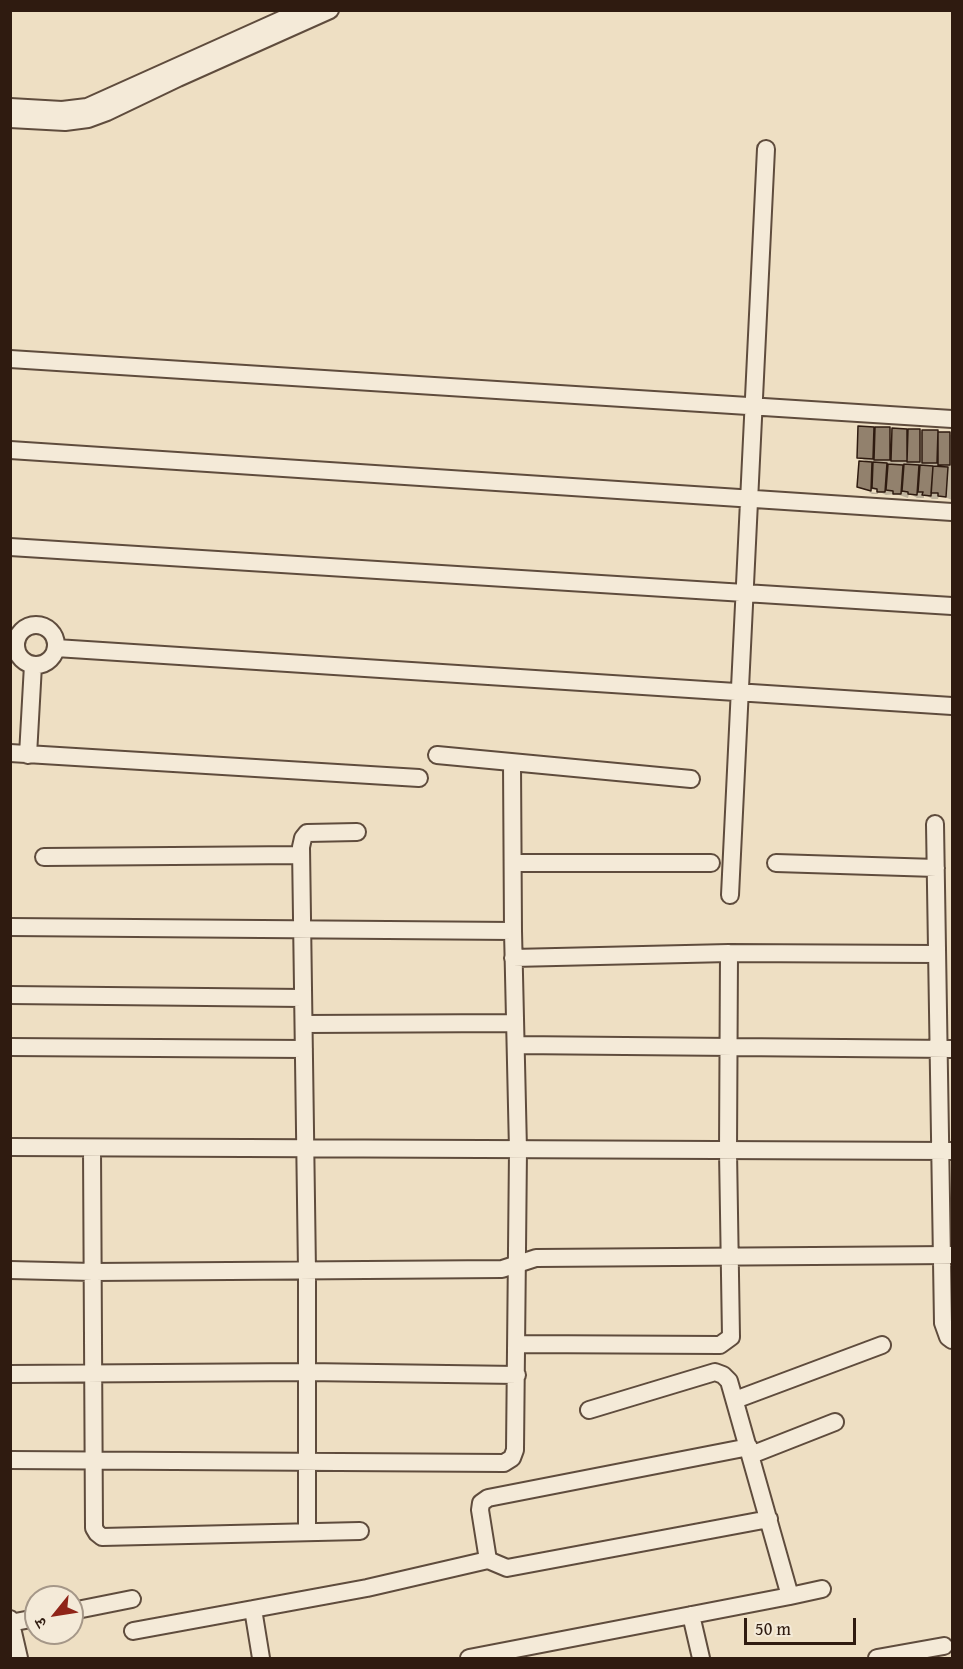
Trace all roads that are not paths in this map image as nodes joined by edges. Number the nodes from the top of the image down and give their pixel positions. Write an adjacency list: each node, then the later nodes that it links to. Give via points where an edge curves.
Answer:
1 (303, 10): 3 (street, via 87,106 62,110)
2 (330, 10): 4 (street, via 88,119)
3 (10, 107)
4 (10, 119)
5 (765, 149): 7 (street)
6 (10, 359): 7 (street)
7 (753, 406): 8 (street); 10 (street)
8 (952, 419)
9 (10, 450): 10 (street)
10 (749, 499): 11 (street); 13 (street)
11 (952, 512)
12 (10, 547): 13 (street)
13 (744, 593): 14 (street); 18 (street)
14 (952, 606)
15 (13, 647): 16 (street, via 19,634 36,626 49,630); 17 (street, via 22,660)
16 (56, 648): 17 (street, via 50,660); 18 (street)
17 (33, 666): 21 (street)
18 (738, 692): 19 (street); 34 (street)
19 (952, 706)
20 (10, 753): 21 (street)
21 (28, 755): 24 (street)
22 (437, 755): 23 (street)
23 (512, 763): 25 (street); 30 (street)
24 (419, 778)
25 (691, 780)
26 (935, 824): 33 (street)
27 (357, 832): 28 (street, via 308,833 303,838)
28 (301, 855): 29 (street); 36 (street)
29 (44, 857)
30 (513, 863): 31 (street); 37 (street)
31 (711, 863)
32 (776, 863): 33 (street)
33 (936, 868): 39 (street)
34 (730, 895)
35 (10, 927): 36 (street)
36 (302, 928): 37 (street); 42 (street)
37 (513, 931): 40 (street)
38 (729, 953): 39 (street); 40 (street); 46 (street)
39 (937, 954): 49 (street)
40 (513, 958): 43 (street)
41 (10, 996): 42 (street)
42 (303, 998): 44 (street)
43 (514, 1023): 44 (street); 45 (street)
44 (304, 1024): 48 (street)
45 (516, 1045): 46 (street); 53 (street)
46 (729, 1046): 49 (street); 54 (street)
47 (10, 1047): 48 (street)
48 (304, 1049): 52 (street)
49 (946, 1049): 55 (street)
50 (10, 1147): 51 (street)
51 (92, 1148): 52 (street); 61 (street)
52 (306, 1150): 53 (street); 60 (street)
53 (518, 1150): 54 (street); 58 (street)
54 (728, 1151): 55 (street); 57 (street)
55 (947, 1151): 56 (street)
56 (948, 1255): 57 (street); 62 (street, via 943,1323)
57 (730, 1257): 58 (street, via 536,1258); 63 (street, via 731,1337 720,1345)
58 (516, 1264): 60 (street, via 502,1269); 63 (street)
59 (10, 1270): 61 (street)
60 (307, 1271): 61 (street); 65 (street)
61 (93, 1272): 67 (street)
62 (952, 1340)
63 (517, 1344): 68 (street)
64 (882, 1345): 69 (street)
65 (307, 1372): 67 (street); 68 (street); 75 (street)
66 (10, 1374): 67 (street)
67 (94, 1374): 73 (street)
68 (517, 1375): 75 (street, via 515,1450 504,1463)
69 (735, 1400): 70 (street, via 729,1381 715,1372); 72 (street)
70 (589, 1410)
71 (835, 1422): 72 (street)
72 (750, 1451): 76 (street); 79 (street, via 488,1498 481,1503 480,1510)
73 (94, 1459): 74 (street); 75 (street); 78 (street, via 94,1528 102,1537)
74 (10, 1460)
75 (308, 1461): 78 (street)
76 (769, 1519): 79 (street, via 507,1568); 81 (street)
77 (360, 1531): 78 (street)
78 (307, 1532)
79 (488, 1560): 84 (street)
80 (822, 1589): 81 (street)
81 (790, 1596): 85 (street)
82 (132, 1599): 83 (street)
83 (84, 1609)
84 (253, 1609): 87 (street); 90 (street)
85 (691, 1615): 91 (street); 92 (street)
86 (11, 1622): 89 (street)
87 (133, 1631)
88 (944, 1646): 93 (street)
89 (19, 1659)
90 (261, 1659)
91 (469, 1659)
92 (701, 1659)
93 (877, 1659)

